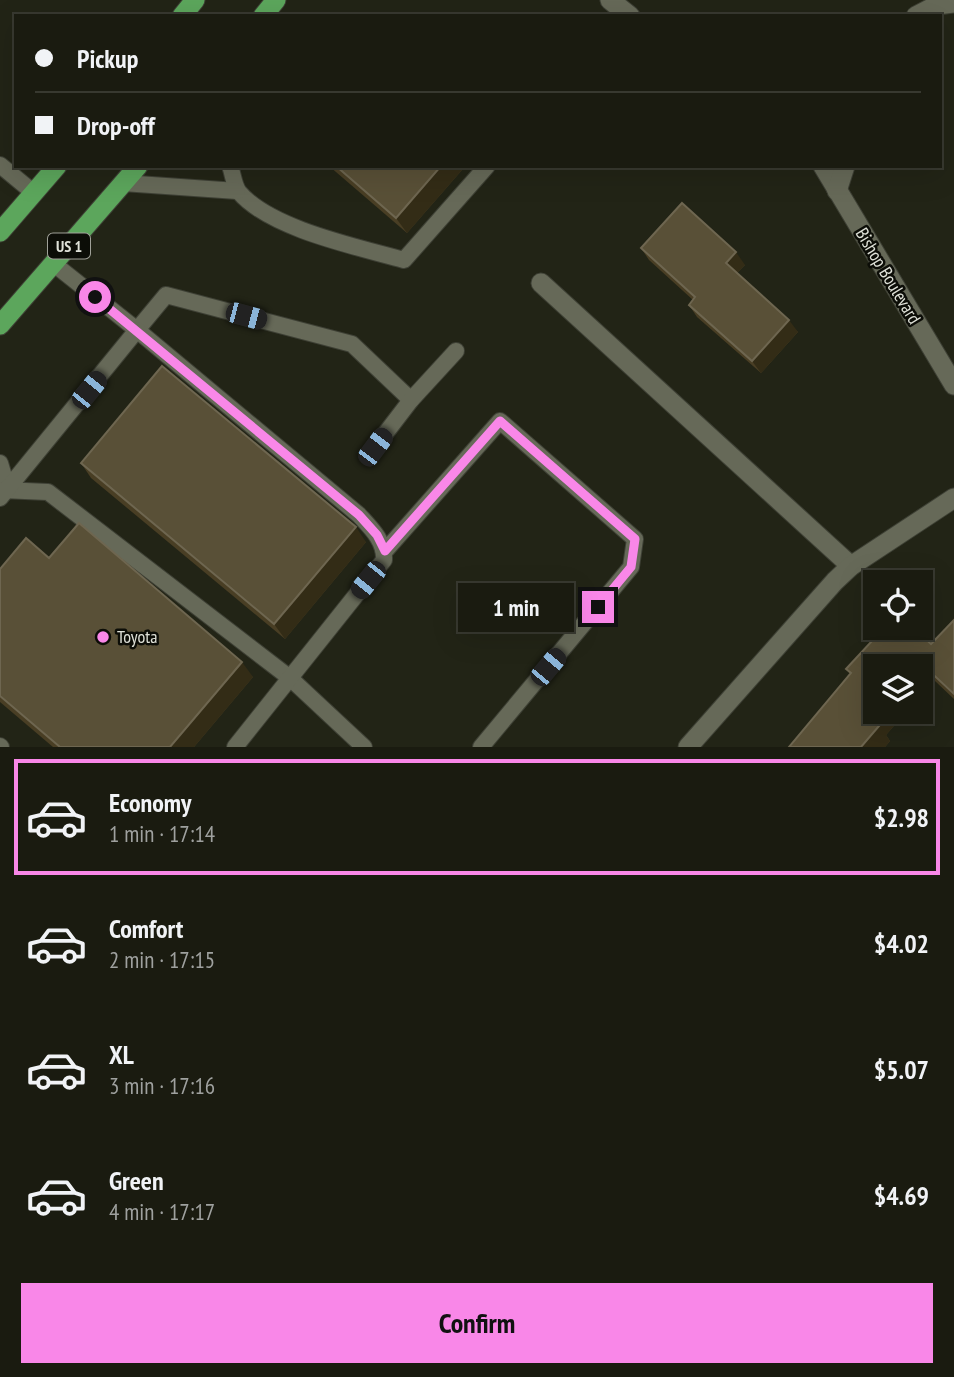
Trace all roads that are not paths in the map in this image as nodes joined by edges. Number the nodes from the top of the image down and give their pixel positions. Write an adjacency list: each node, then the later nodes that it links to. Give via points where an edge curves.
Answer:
1 (195, 0): 4 (highway)
2 (610, 0): 5 (street)
3 (954, 3): 6 (street)
4 (184, 14)
5 (628, 14)
6 (920, 14)
7 (0, 165): 17 (lane)
8 (55, 168): 17 (highway)
9 (136, 168): 14 (highway, US 1)
10 (231, 168): 15 (lane)
11 (485, 168): 15 (lane, via 404,260 325,238 265,213)
12 (824, 168): 16 (street, Bishop Boulevard)
13 (844, 168): 16 (street)
14 (123, 183): 15 (lane); 19 (highway, US 1)
15 (237, 191)
16 (837, 191): 24 (street, Bishop Boulevard)
17 (34, 193): 18 (highway)
18 (0, 232)
19 (54, 264): 21 (highway, US 1); 22 (lane)
20 (541, 283): 31 (street)
21 (0, 325)
22 (137, 330): 25 (lane, via 166,295 352,344); 28 (lane); 30 (lane, via 359,515)
23 (456, 351): 25 (lane)
24 (954, 385)
25 (411, 400): 26 (lane)
26 (375, 447)
27 (0, 463): 28 (lane)
28 (3, 492): 32 (lane, via 48,492)
29 (954, 498): 31 (street)
30 (385, 551): 32 (lane, via 384,560); 35 (lane, via 500,421 635,539 631,567)
31 (851, 566): 36 (street)
32 (290, 678): 33 (lane); 34 (lane)
33 (235, 747)
34 (364, 747)
35 (481, 747)
36 (688, 747)

